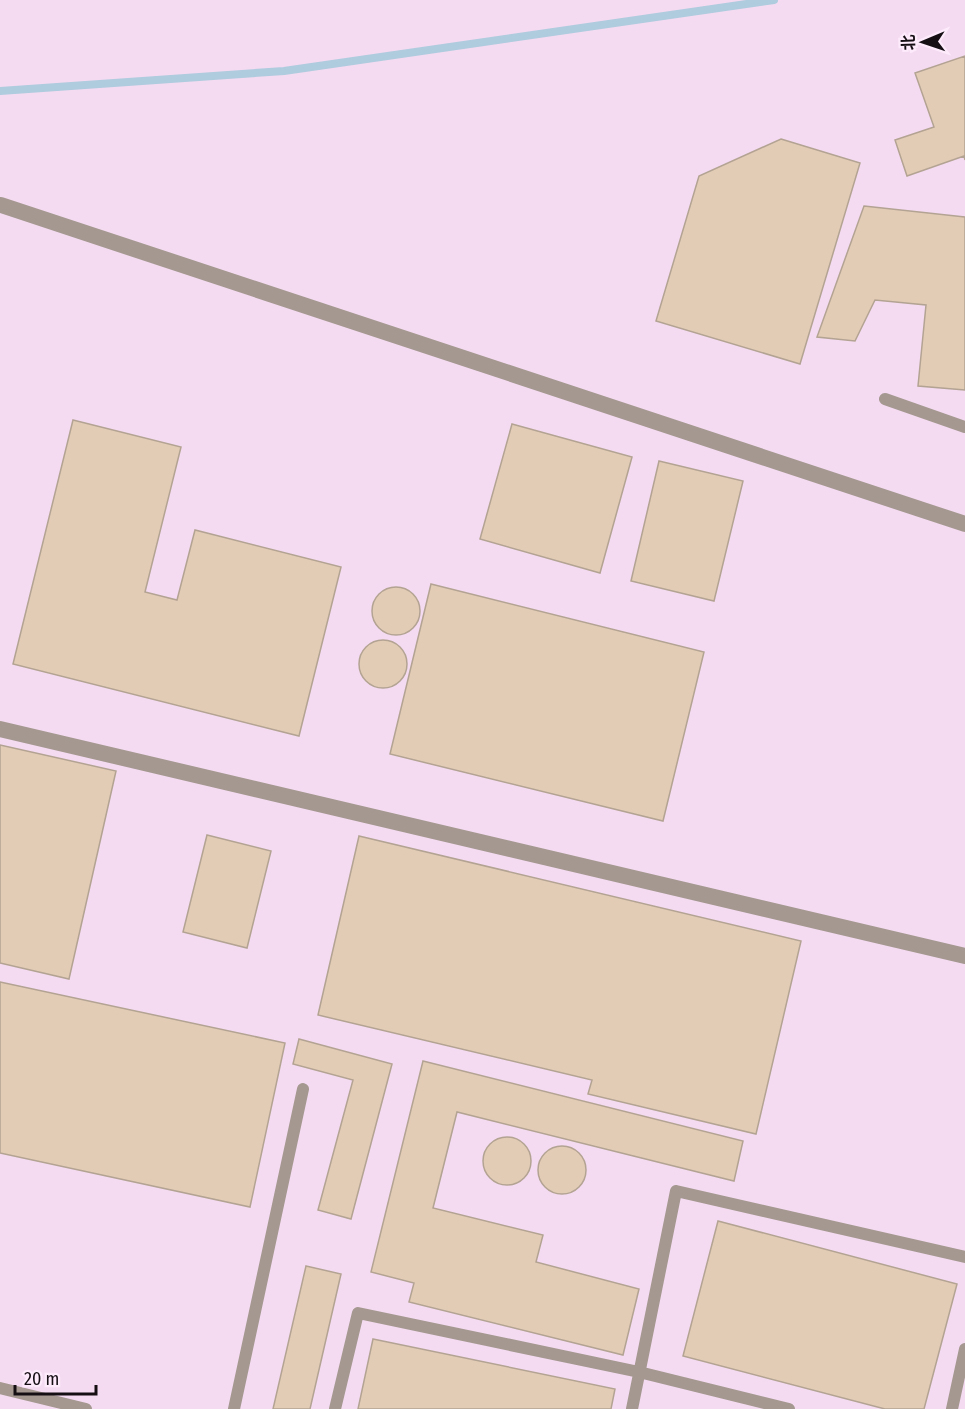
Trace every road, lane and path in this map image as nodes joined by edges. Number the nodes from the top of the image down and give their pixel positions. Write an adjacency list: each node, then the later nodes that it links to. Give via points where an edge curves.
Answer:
1 (1, 205): 4 (street)
2 (885, 399): 3 (lane)
3 (965, 427)
4 (965, 524)
5 (0, 729): 6 (street)
6 (965, 956)
7 (303, 1089): 13 (lane)
8 (965, 1257): 10 (lane, via 676,1191)
9 (965, 1349): 17 (lane)
10 (639, 1372): 14 (lane, via 357,1313); 15 (lane); 16 (lane)
11 (0, 1388): 12 (lane)
12 (86, 1409)
13 (234, 1409)
14 (335, 1409)
15 (632, 1409)
16 (789, 1409)
17 (952, 1409)

